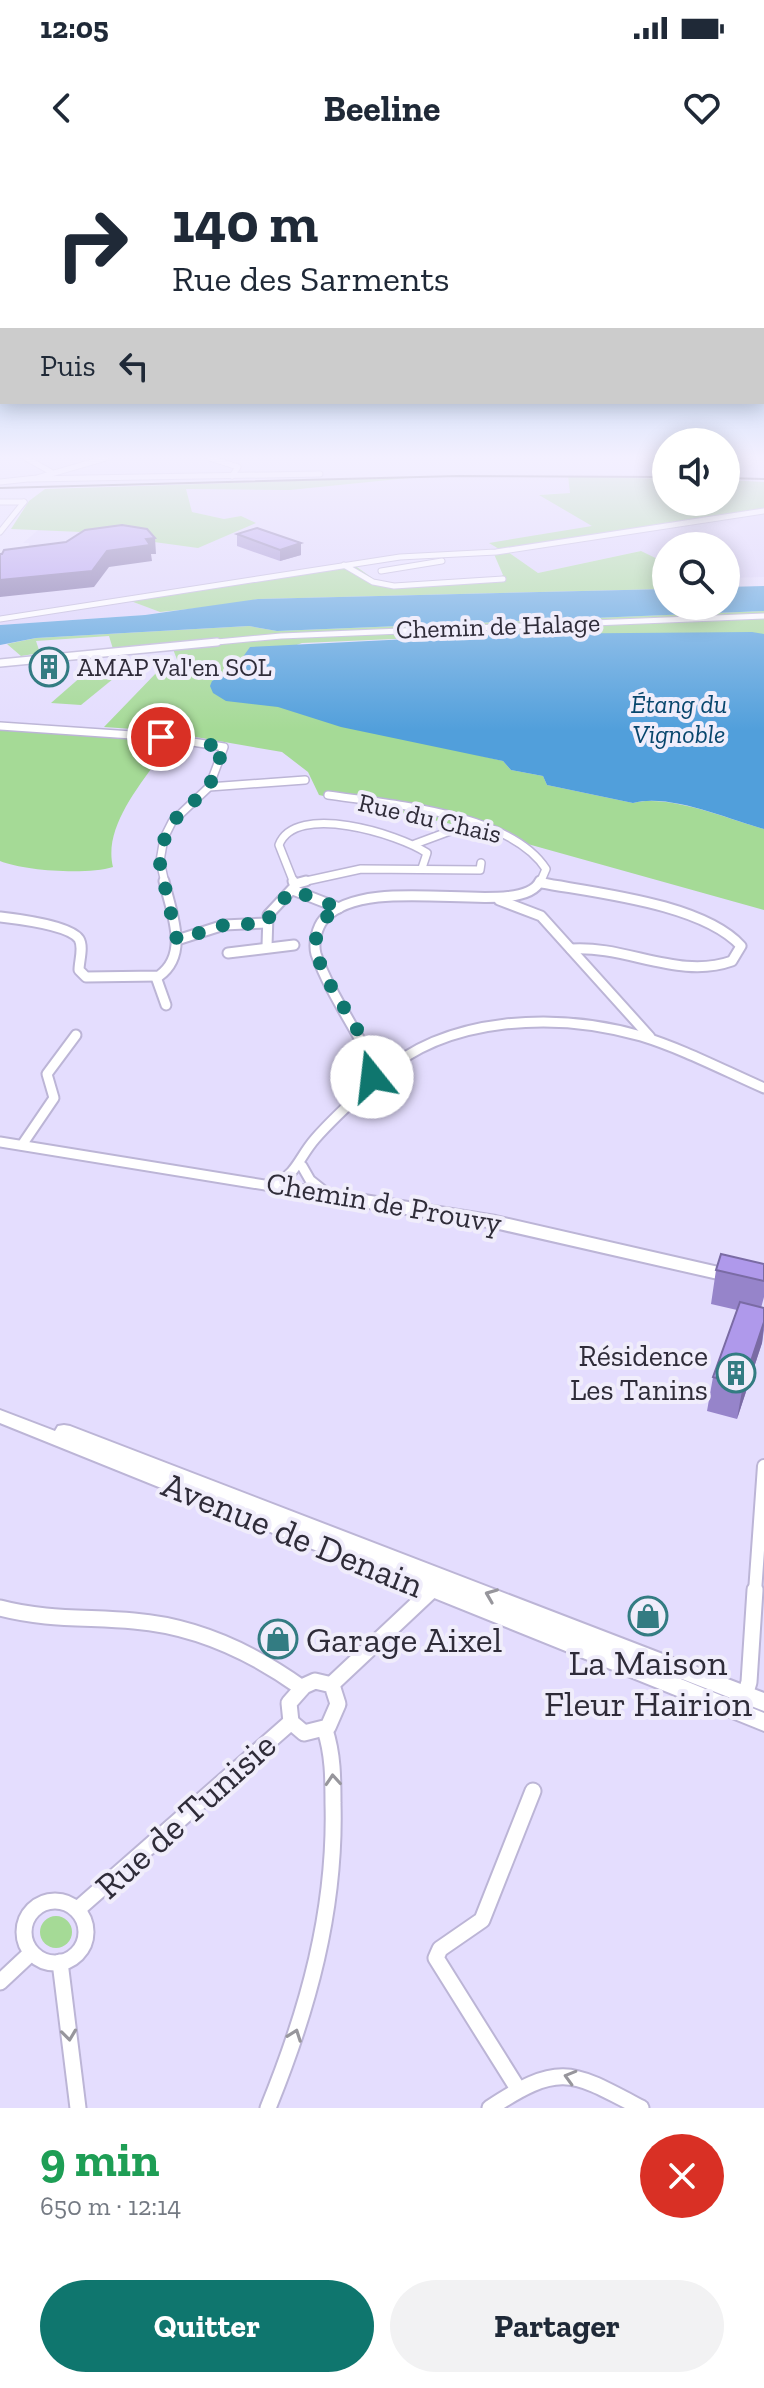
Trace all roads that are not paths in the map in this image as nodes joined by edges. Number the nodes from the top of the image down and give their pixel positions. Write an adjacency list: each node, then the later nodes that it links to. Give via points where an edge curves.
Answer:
1 (516, 549): 2 (street)
2 (496, 552): 3 (street); 5 (street)
3 (400, 557): 4 (street); 5 (street)
4 (344, 565): 7 (street, via 375,583 397,586); 9 (street)
5 (412, 566): 6 (street)
6 (381, 571)
7 (503, 579)
8 (764, 616): 10 (street, Chemin de Halage, via 232,639)
9 (0, 619)
10 (0, 663)
11 (0, 726): 13 (street, via 155,736 224,747)
12 (305, 780): 13 (street)
13 (209, 787): 26 (street, via 172,822 161,849)
14 (328, 795): 15 (street, Rue du Chais)
15 (471, 824): 16 (street); 19 (street, Rue du Chais, via 531,848 545,865)
16 (415, 844): 18 (street, via 428,855); 20 (street, via 325,823 294,826 281,837 278,849)
17 (481, 863): 18 (street, via 480,870)
18 (422, 868): 20 (street, via 355,870)
19 (540, 885): 21 (street); 23 (street, Rue du Chais); 29 (street, via 674,912 729,932 741,946 732,961 707,969 610,947)
20 (294, 887): 22 (street); 25 (street)
21 (493, 899): 22 (street, via 387,894); 23 (street, Rue du Chais)
22 (339, 908): 37 (street, via 317,928 315,951)
23 (541, 916): 29 (street, Rue du Chais)
24 (0, 917): 31 (street, via 73,934 81,942 79,970 86,977)
25 (267, 923): 26 (street, via 224,925); 28 (street)
26 (177, 940): 31 (street, via 166,971)
27 (294, 945): 28 (street)
28 (267, 946): 30 (street)
29 (571, 949): 33 (street, Rue du Chais)
30 (228, 953)
31 (156, 977): 32 (street)
32 (166, 1005)
33 (628, 1013): 34 (street); 36 (street, Rue du Chais)
34 (604, 1029): 36 (street); 38 (street, via 486,1028 442,1037)
35 (76, 1035): 42 (street, via 47,1074 54,1098)
36 (661, 1043): 39 (street)
37 (368, 1051): 38 (street, via 381,1057); 40 (street, via 373,1071)
38 (403, 1056): 40 (street)
39 (764, 1088)
40 (365, 1091): 43 (street, via 313,1142)
41 (0, 1142): 42 (street, Chemin de Prouvy)
42 (22, 1145): 44 (street, Chemin de Prouvy)
43 (302, 1166): 44 (street); 45 (street)
44 (274, 1185): 45 (street, Chemin de Prouvy)
45 (327, 1193): 46 (street, Chemin de Prouvy, via 548,1232)
46 (738, 1278)
47 (0, 1406): 50 (main road, Avenue de Denain)
48 (0, 1416): 50 (main road, Avenue de Denain)
49 (764, 1466): 54 (street)
50 (438, 1583): 52 (street); 54 (main road, Avenue de Denain, via 639,1668)
51 (0, 1608): 53 (street, via 46,1620 136,1621 195,1632 236,1648)
52 (332, 1684): 53 (street, via 315,1681); 57 (street, via 339,1702)
53 (302, 1688): 55 (street, via 289,1703)
54 (750, 1703): 56 (main road, Avenue de Denain)
55 (291, 1722): 57 (street, via 304,1733); 59 (street, Rue de Tunisie)
56 (764, 1722)
57 (325, 1730): 65 (street, one-way to 57, via 310,1991 327,1906 334,1811)
58 (533, 1791): 63 (street, via 482,1920 440,1949 436,1958)
59 (79, 1908): 60 (street, via 56,1901 34,1912 24,1933); 61 (street, via 86,1936 74,1954)
60 (30, 1954): 61 (street, via 41,1962); 62 (street)
61 (60, 1962): 64 (street, one-way to 64)
62 (0, 1982)
63 (518, 2089): 66 (street); 67 (street, one-way to 63, via 565,2073 547,2074)
64 (78, 2108)
65 (268, 2108)
66 (490, 2108)
67 (641, 2108)

